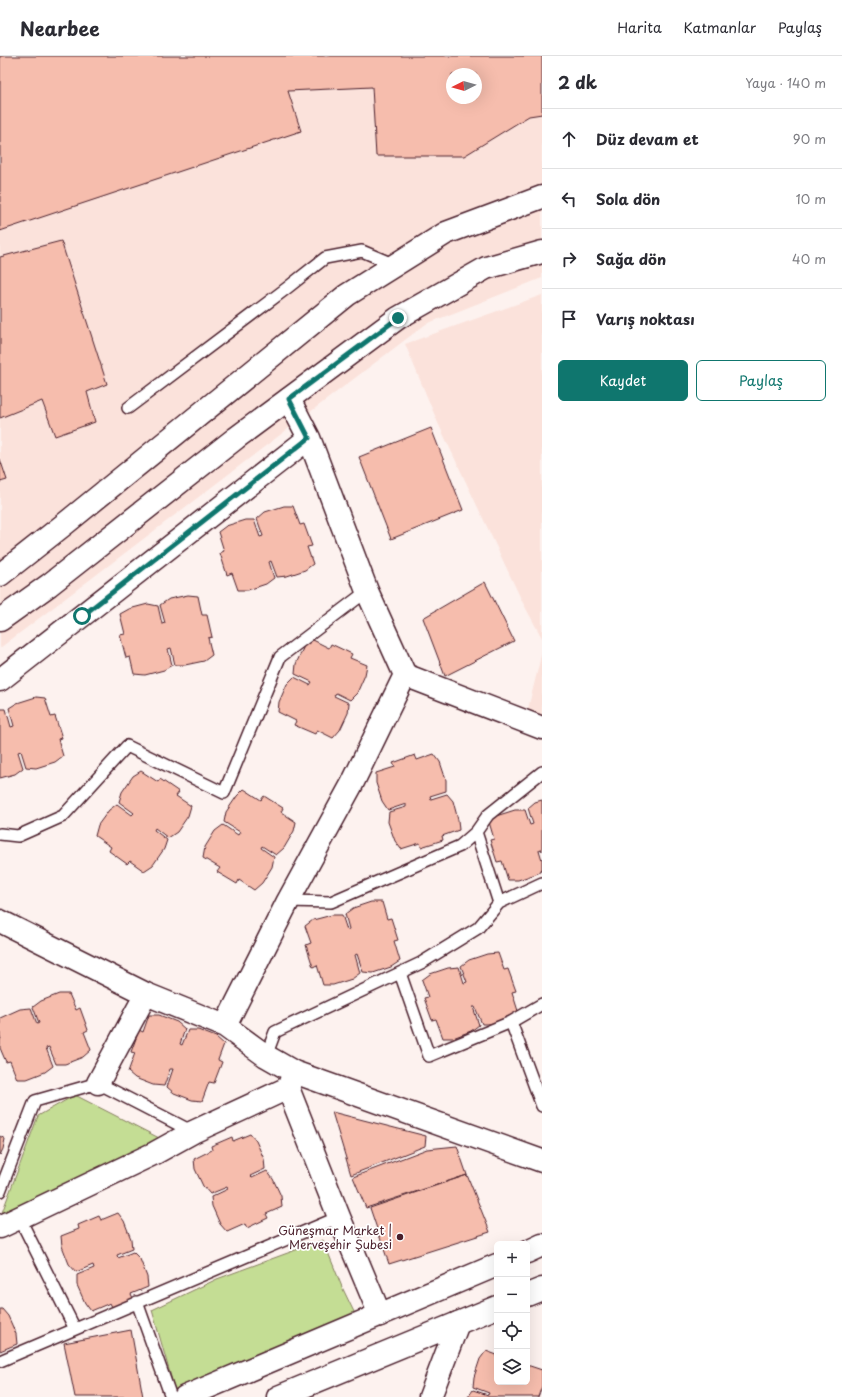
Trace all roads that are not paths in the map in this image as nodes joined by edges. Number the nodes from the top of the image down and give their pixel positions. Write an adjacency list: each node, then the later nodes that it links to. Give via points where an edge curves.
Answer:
1 (542, 197): 3 (street, via 446,234)
2 (542, 252): 4 (street, via 486,268 404,314)
3 (395, 265): 5 (lane, via 362,251 325,258); 7 (street, via 347,295)
4 (289, 399): 6 (street); 9 (street)
5 (128, 408)
6 (309, 438): 8 (street); 11 (street)
7 (0, 575)
8 (368, 591): 10 (street); 15 (lane, via 280,657 224,793 128,746 64,816 18,836)
9 (0, 620)
10 (405, 675): 12 (street); 17 (street, via 352,784)
11 (0, 680)
12 (542, 728)
13 (542, 772): 14 (lane, via 488,815)
14 (476, 832): 17 (lane, via 460,846 330,902); 18 (lane)
15 (0, 834)
16 (542, 884): 18 (lane)
17 (288, 902): 24 (street)
18 (500, 903): 20 (lane, via 478,928)
19 (0, 921): 21 (street)
20 (400, 973): 23 (lane, via 429,1056); 25 (lane, via 274,1032)
21 (146, 994): 24 (street); 27 (street)
22 (542, 1004): 23 (lane)
23 (511, 1022): 28 (lane)
24 (225, 1026): 25 (street)
25 (266, 1056): 26 (street)
26 (291, 1080): 29 (street); 30 (street); 32 (street)
27 (98, 1082): 29 (lane); 31 (lane, via 36,1101)
28 (541, 1100)
29 (193, 1132): 33 (street, via 155,1153)
30 (542, 1161)
31 (0, 1191)
32 (339, 1216): 40 (lane); 42 (street)
33 (19, 1217): 34 (street); 44 (lane)
34 (0, 1227)
35 (542, 1245): 36 (street)
36 (530, 1251)
37 (494, 1265): 42 (street)
38 (542, 1289): 39 (street)
39 (530, 1294)
40 (137, 1302): 44 (lane); 46 (lane)
41 (494, 1308): 43 (street)
42 (380, 1315): 47 (street)
43 (458, 1323): 48 (street); 49 (street)
44 (75, 1329): 45 (lane)
45 (0, 1361)
46 (171, 1397)
47 (185, 1397)
48 (278, 1397)
49 (430, 1397)

